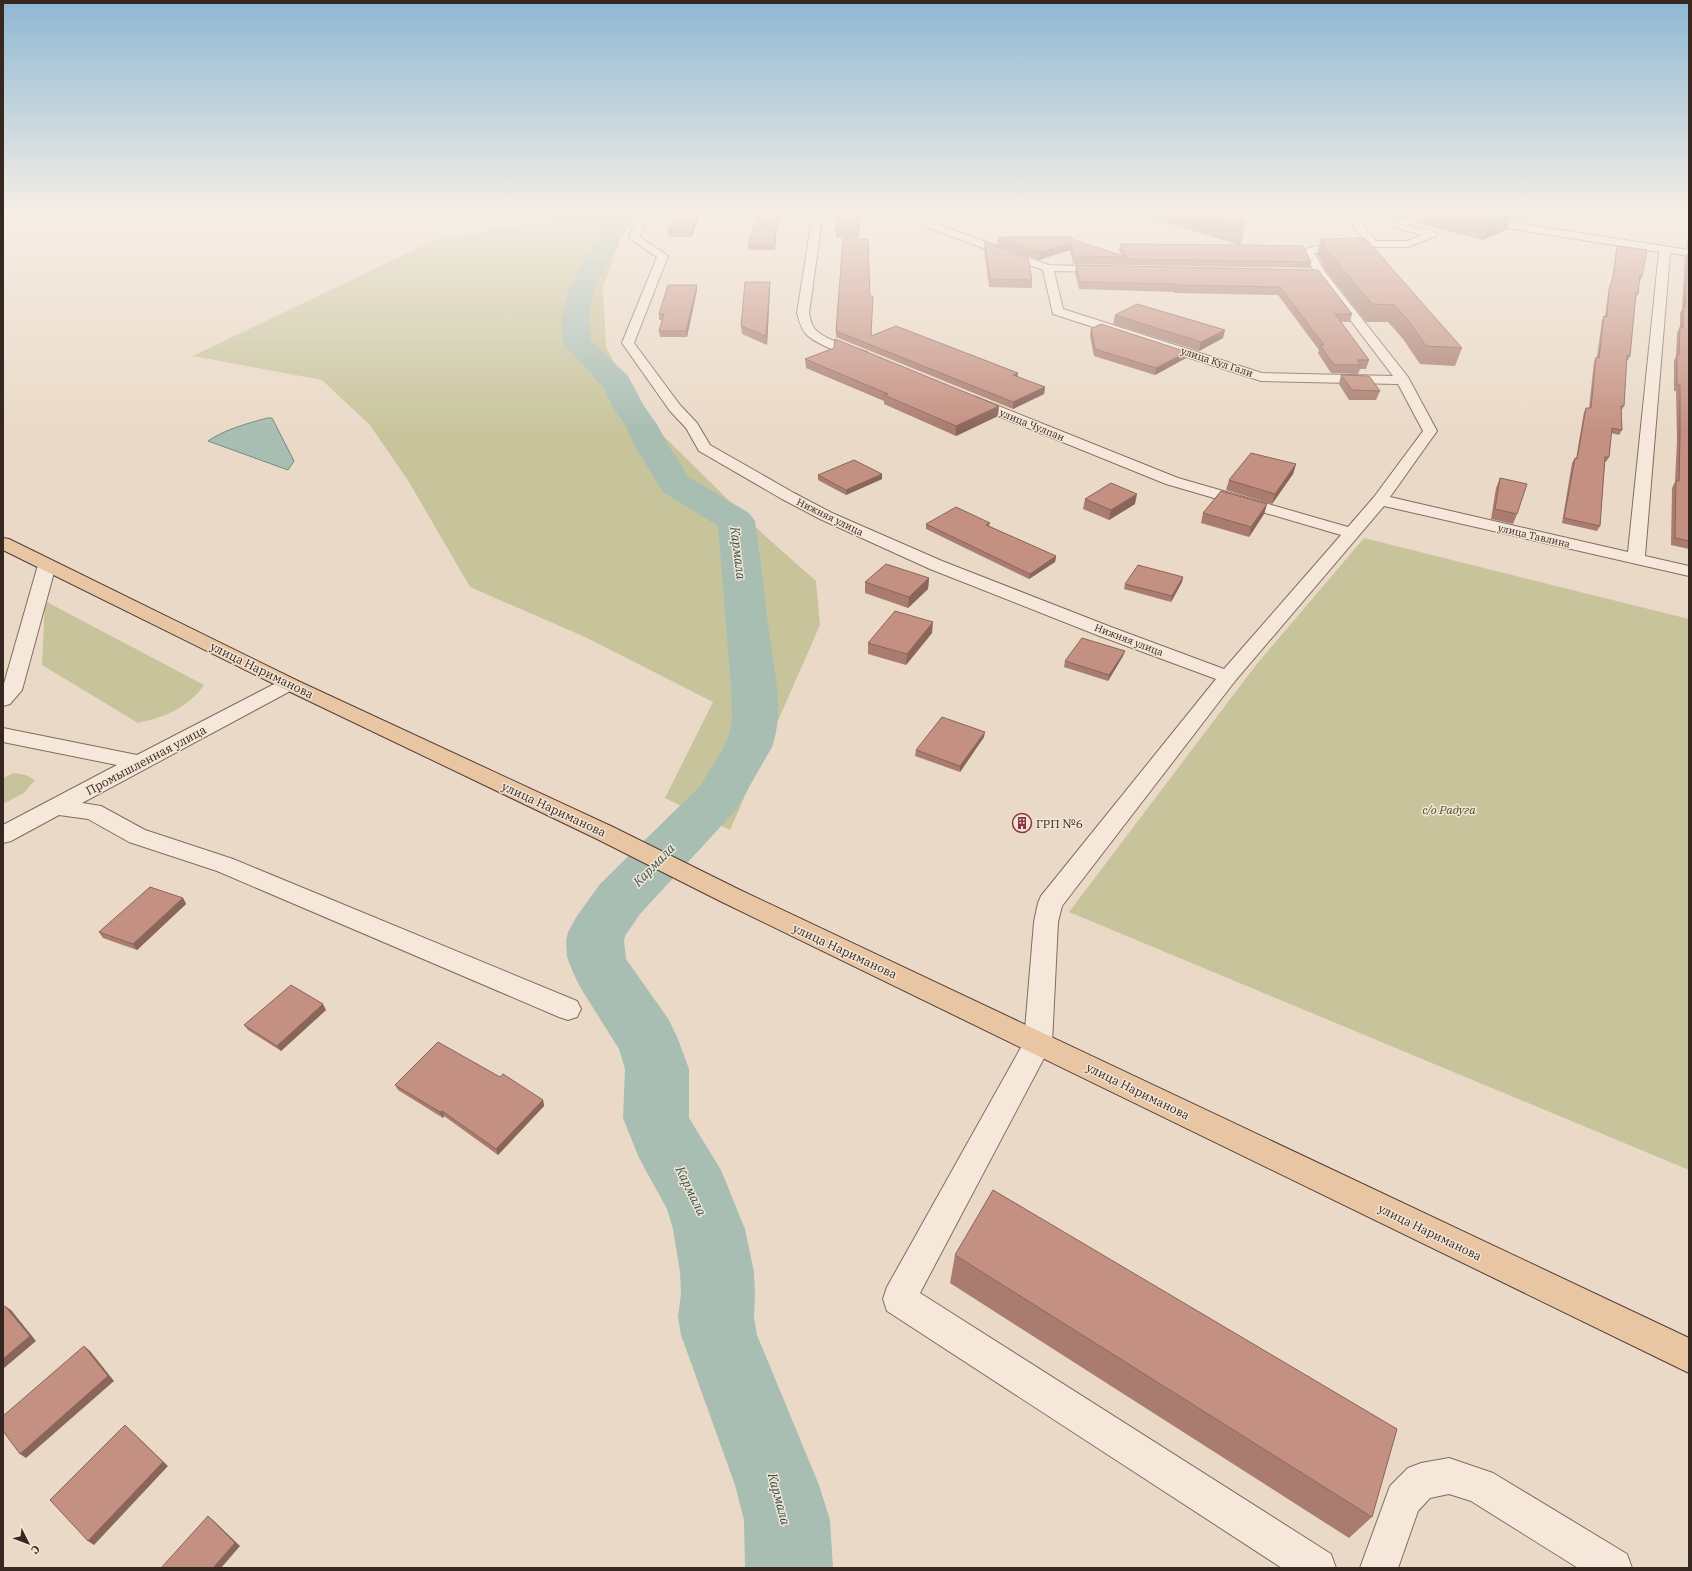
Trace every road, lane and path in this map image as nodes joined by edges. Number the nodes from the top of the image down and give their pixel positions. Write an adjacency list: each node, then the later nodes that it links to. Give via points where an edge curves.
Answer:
1 (651, 285): 15 (street, Нижняя улица, via 628,342 675,408 692,426 704,448 820,513 867,535 987,585)
2 (807, 285): 6 (street, via 803,313 805,323 811,332)
3 (1051, 285): 7 (street, улица Кул Гали, via 1056,311 1261,377)
4 (1330, 285): 7 (street)
5 (1661, 285): 12 (street)
6 (874, 360)
7 (1403, 380): 9 (street, via 1430,431)
8 (962, 396): 10 (street, улица Чулпан, via 1172,481)
9 (1380, 500): 10 (street); 12 (street, улица Тавлина)
10 (1352, 534): 15 (street)
11 (3, 543): 13 (main road, улица Нариманова)
12 (1636, 559): 14 (street, улица Тавлина)
13 (47, 565): 16 (main road, улица Нариманова); 17 (street, via 12,690)
14 (1689, 571)
15 (1228, 677): 23 (street, via 1050,903 1046,922)
16 (289, 684): 19 (street, Промышленная улица); 23 (main road, улица Нариманова, via 605,833)
17 (3, 700)
18 (3, 735): 19 (street)
19 (141, 763): 20 (street, Промышленная улица)
20 (56, 807): 21 (street, Промышленная улица); 22 (street, via 93,812 137,836 225,865)
21 (3, 835)
22 (568, 1009)
23 (1038, 1043): 24 (main road, улица Нариманова); 25 (street, via 899,1299)
24 (1689, 1356)
25 (1317, 1568)
26 (1379, 1568): 27 (street, via 1403,1499 1421,1481 1448,1476 1480,1486)
27 (1613, 1568)

